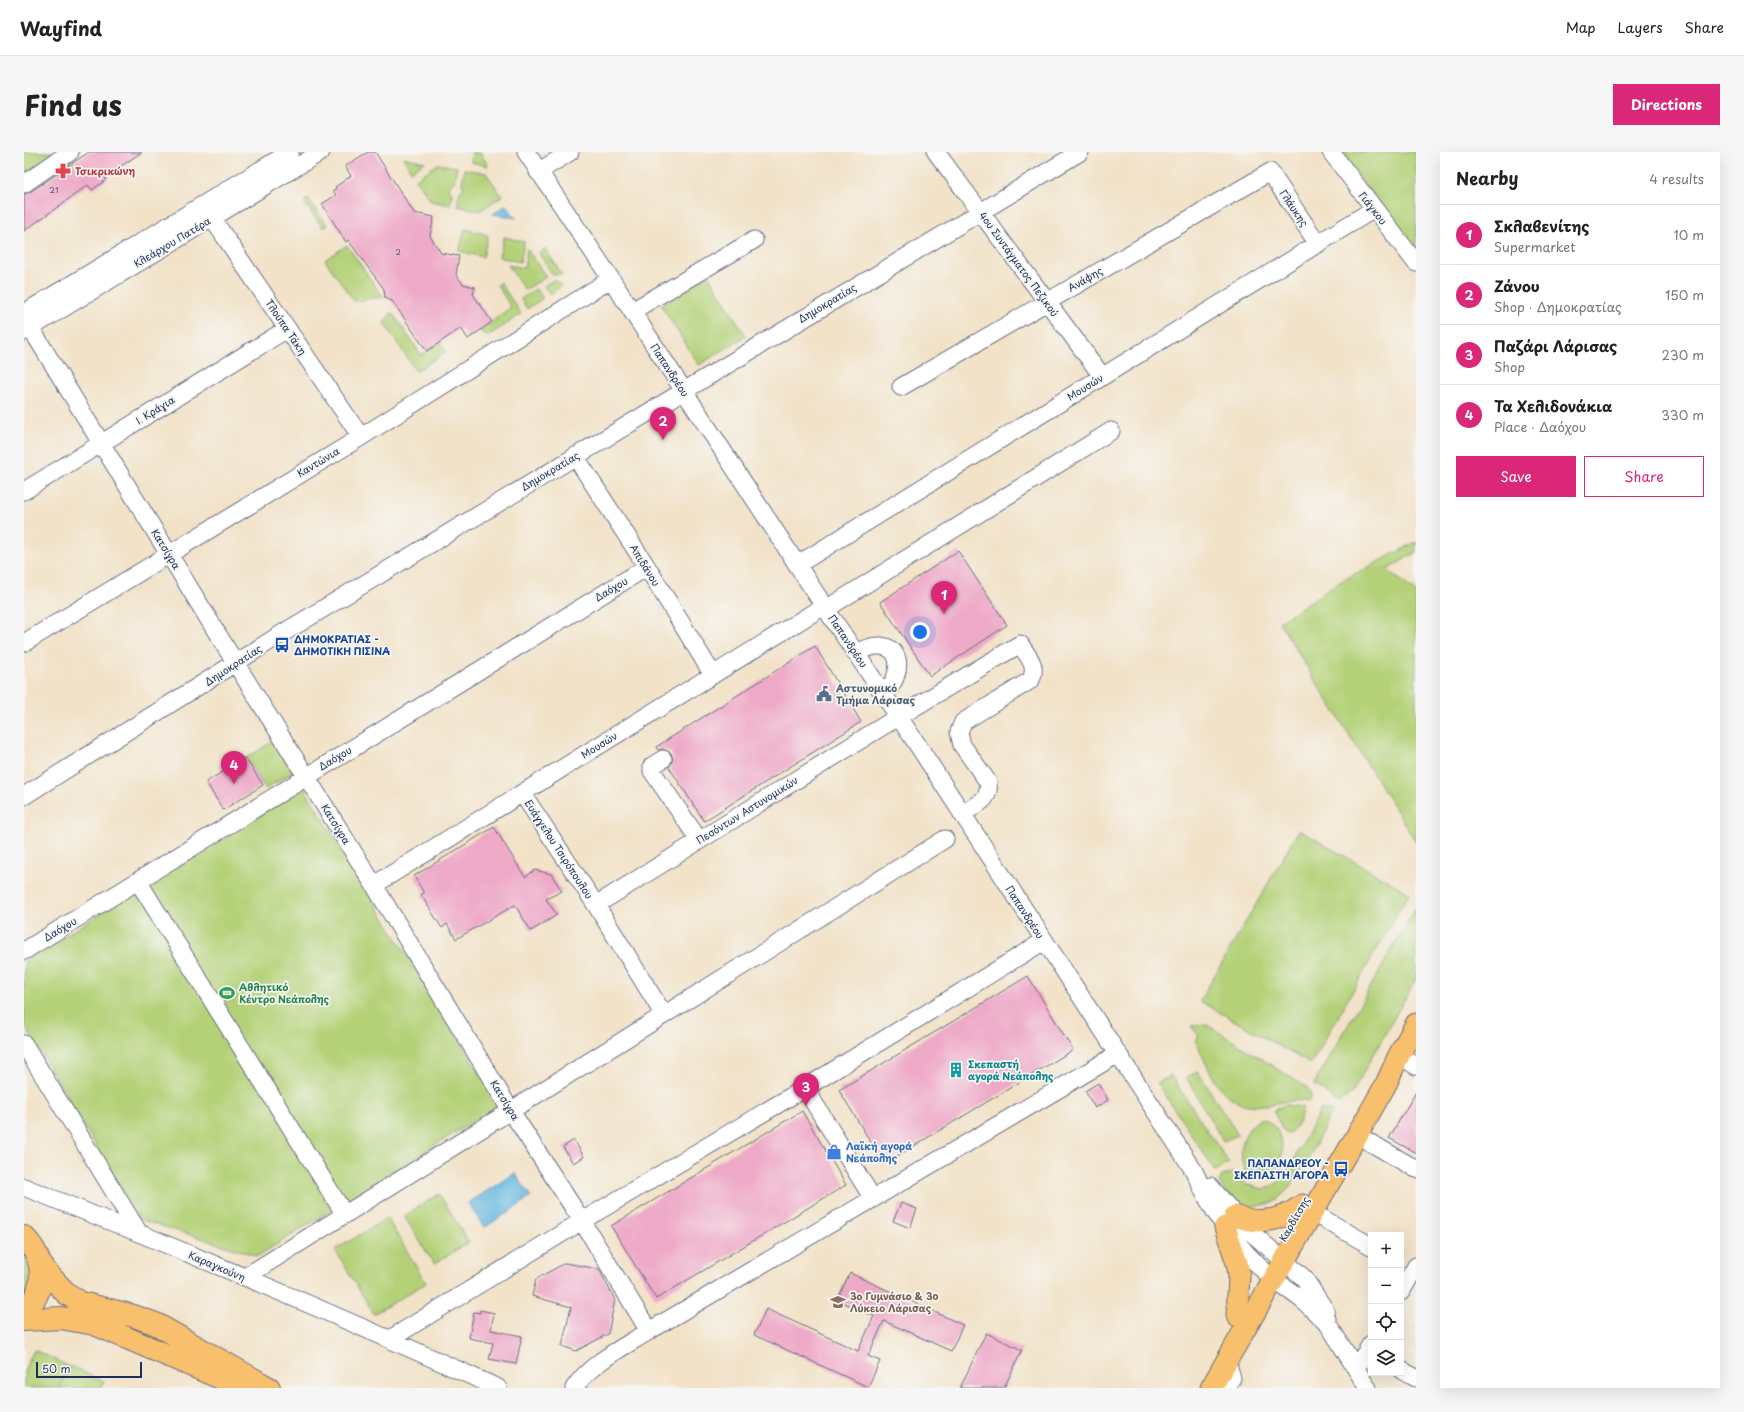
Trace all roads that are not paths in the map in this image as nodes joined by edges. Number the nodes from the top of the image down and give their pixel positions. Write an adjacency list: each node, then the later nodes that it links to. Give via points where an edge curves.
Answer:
1 (70, 152): 11 (street)
2 (290, 152): 21 (street, Κλεάρχου Πατέρα)
3 (321, 152): 14 (street, Κλεάρχου Πατέρα)
4 (526, 152): 9 (street, Παπανδρέου)
5 (570, 152): 9 (street)
6 (936, 152): 13 (street, 4ου Συντάγματος Πεζικού)
7 (1080, 152): 13 (street, Δημοκρατίας)
8 (1331, 152): 12 (street, Γιάγκου)
9 (538, 172): 18 (street, Παπανδρέου)
10 (1270, 172): 16 (street, Γλάυκης); 19 (street, Ανάφης)
11 (24, 184)
12 (1374, 208): 16 (street, Μουσών); 17 (street, Γιάγκου)
13 (982, 212): 19 (street, 4ου Συντάγματος Πεζικού); 26 (street, Δημοκρατίας)
14 (212, 218): 22 (street, Κλεάρχου Πατέρα); 23 (street, Τλούπα Τάκη)
15 (754, 240): 20 (street)
16 (1318, 244): 24 (street, Μουσών)
17 (1416, 263)
18 (611, 279): 20 (street, Παπανδρέου); 28 (street, Καντώνια)
19 (1047, 301): 24 (street, 4ου Συντάγματος Πεζικού); 25 (street, Ανάφης)
20 (632, 311): 26 (street, Παπανδρέου)
21 (24, 313)
22 (26, 326): 29 (street, Κατσίγρα)
23 (287, 329): 28 (street, Τλούπα Τάκη); 29 (street, Ι. Κράγια)
24 (1102, 376): 33 (street, Μουσών)
25 (901, 386)
26 (684, 391): 30 (street, Δημοκρατίας); 33 (street, Παπανδρέου)
27 (1111, 431): 35 (street, Μουσών)
28 (361, 436): 32 (street, Καντώνια)
29 (101, 444): 31 (street, Ι. Κράγια); 32 (street, Κατσίγρα)
30 (575, 456): 34 (street, Απιδάνου); 38 (street, Δημοκρατίας)
31 (24, 491)
32 (169, 553): 36 (street, Καντώνια); 38 (street, Κατσίγρα)
33 (797, 565): 35 (street, Παπανδρέου)
34 (647, 567): 39 (street, Απιδάνου); 43 (street, Δαόχου)
35 (825, 608): 37 (street, Παπανδρέου); 39 (street, Μουσών)
36 (24, 643)
37 (856, 653): 40 (street, Παπανδρέου); 40 (street, via 874,645 884,645 891,650 898,665 897,675)
38 (236, 664): 43 (street, Κατσίγρα); 45 (street, Δημοκρατίας)
39 (713, 675): 44 (street, Μουσών)
40 (884, 695): 41 (street, Παπανδρέου)
41 (899, 717): 46 (street, Παπανδρέου); 46 (street, Πεσόντων Αστυνομικών, via 1020,644 1033,664 1035,672 1031,680 963,722 959,732 962,745 988,782 989,789 986,798); 48 (street, Πεσόντων Αστυνομικών)
42 (663, 759): 48 (street, via 652,766 652,771)
43 (306, 776): 49 (street, Δαόχου); 50 (street, Κατσίγρα)
44 (522, 793): 50 (street, Μουσών); 51 (street, Ευάγγελου Τσιρόπουλου)
45 (24, 796)
46 (962, 814): 52 (street, Παπανδρέου)
47 (945, 839): 54 (street)
48 (699, 840): 51 (street, Πεσόντων Αστυνομικών)
49 (138, 881): 53 (street, Δαόχου); 66 (street)
50 (374, 885): 60 (street, Κατσίγρα)
51 (596, 905): 54 (street, Ευάγγελου Τσιρόπουλου)
52 (1044, 941): 57 (street, Παπανδρέου); 59 (street)
53 (24, 950)
54 (664, 1015): 60 (street)
55 (1416, 1024): 58 (main road, Καρδίτσης)
56 (24, 1044): 69 (street)
57 (1118, 1054): 64 (street); 68 (street, Παπανδρέου, via 1194,1171 1204,1193)
58 (1407, 1060): 61 (main road, Καρδίτσης, via 1386,1084); 65 (main road, Καρδίτσης, via 1377,1077)
59 (805, 1088): 64 (street); 67 (street)
60 (511, 1111): 66 (street); 67 (street, Κατσίγρα)
61 (1358, 1135): 62 (street); 65 (main road, Καρδίτσης)
62 (1416, 1169)
63 (24, 1187): 69 (street, Καραγκούνη)
64 (873, 1199): 82 (street)
65 (1307, 1209): 68 (main road, via 1270,1220); 71 (street); 72 (main road, Καρδίτσης)
66 (345, 1215): 75 (street)
67 (582, 1221): 82 (street, Κατσίγρα); 83 (street)
68 (1230, 1222): 72 (street, via 1247,1229); 76 (street, via 1241,1248); 79 (main road, via 1239,1275)
69 (139, 1233): 75 (street, Καραγκούνη)
70 (24, 1237): 73 (highway)
71 (1368, 1244)
72 (1280, 1256): 76 (main road, Καρδίτσης); 81 (street, via 1304,1278 1325,1310)
73 (40, 1263): 78 (highway, via 42,1274 37,1295); 90 (highway, via 66,1293 81,1303 156,1324)
74 (1412, 1268): 77 (street)
75 (245, 1277): 83 (street, Καραγκούνη)
76 (1272, 1285): 79 (main road, Καρδίτσης); 81 (street, via 1305,1302); 85 (main road, Καρδίτσης)
77 (1404, 1285)
78 (24, 1313)
79 (1237, 1316): 93 (main road, Καρδίτσης)
80 (24, 1320): 89 (highway, via 61,1318 94,1324)
81 (1328, 1324): 88 (street)
82 (649, 1331): 92 (street, via 594,1366)
83 (390, 1339): 91 (street, Καραγκούνη)
84 (1368, 1355): 88 (street)
85 (1227, 1361): 94 (main road, Καρδίτσης); 95 (street, via 1232,1378)
86 (1404, 1372): 87 (street)
87 (1416, 1378)
88 (1359, 1380)
89 (244, 1388)
90 (269, 1388)
91 (498, 1388)
92 (574, 1388)
93 (1196, 1388)
94 (1212, 1388)
95 (1226, 1388)

